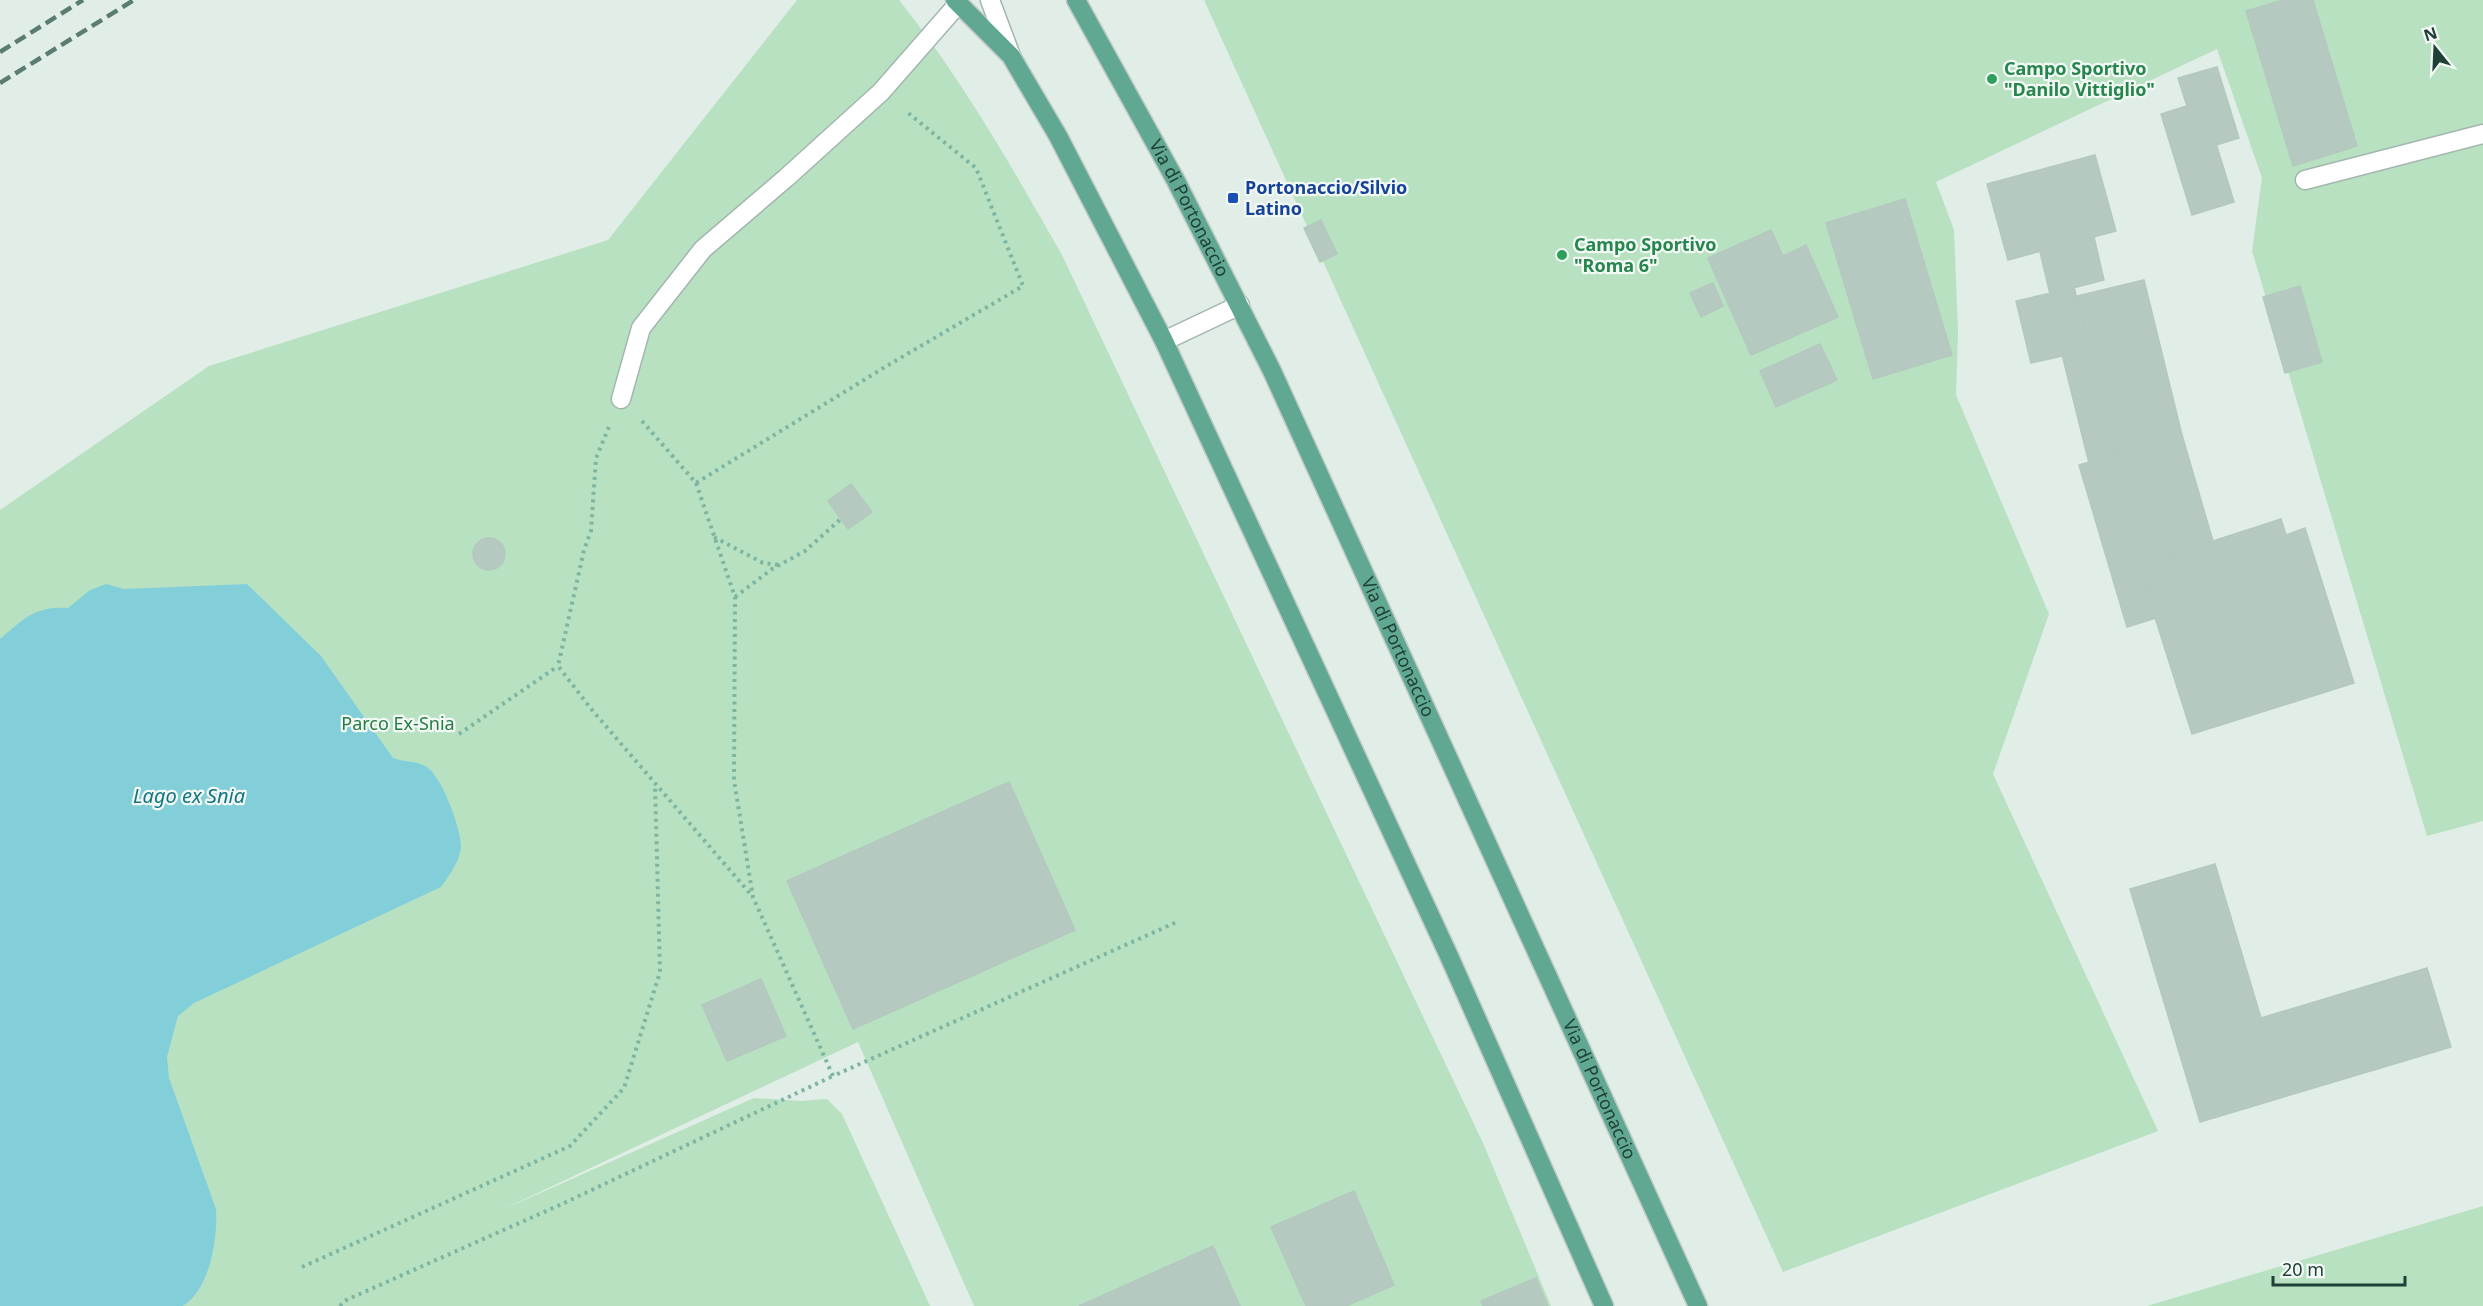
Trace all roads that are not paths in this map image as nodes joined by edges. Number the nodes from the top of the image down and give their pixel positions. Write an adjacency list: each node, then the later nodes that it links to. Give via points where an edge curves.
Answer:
1 (990, 0): 4 (street)
2 (1076, 0): 7 (main road, Via di Portonaccio)
3 (956, 2): 4 (main road); 9 (street, via 881,92 703,249 641,328)
4 (1011, 56): 8 (main road, via 1058,136)
5 (2483, 134): 6 (street)
6 (2305, 180)
7 (1240, 305): 8 (street); 11 (main road, Via di Portonaccio)
8 (1164, 341): 10 (main road, via 1449,956)
9 (621, 399)
10 (1604, 1306)
11 (1698, 1306)

